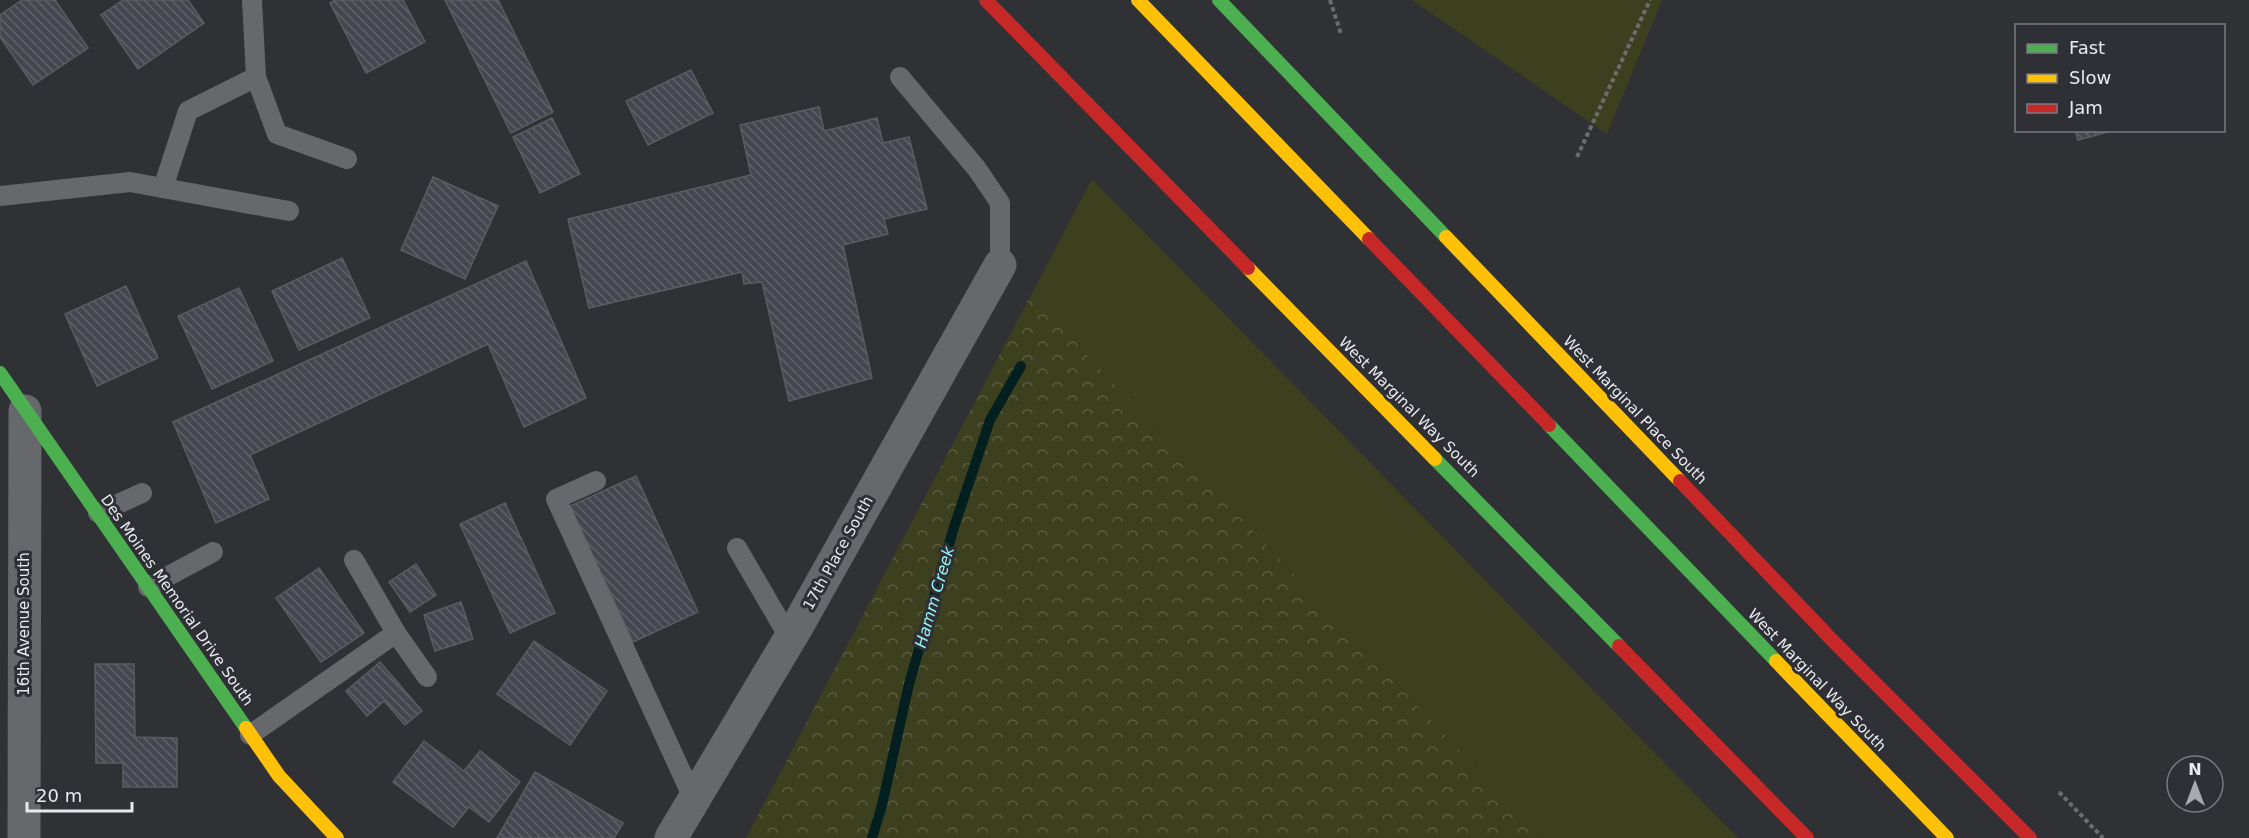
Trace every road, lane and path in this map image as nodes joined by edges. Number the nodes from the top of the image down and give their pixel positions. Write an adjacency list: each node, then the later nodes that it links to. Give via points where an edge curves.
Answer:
1 (252, 0): 8 (lane)
2 (986, 0): 34 (main road, West Marginal Way South)
3 (1138, 0): 35 (main road, West Marginal Way South)
4 (1220, 0): 36 (main road, West Marginal Place South, via 1833,641)
5 (1330, 0): 7 (path)
6 (1650, 0): 10 (path)
7 (1341, 34)
8 (256, 77): 11 (lane, via 278,134); 12 (lane, via 188,111)
9 (900, 77): 15 (lane, via 977,169 1000,203)
10 (1577, 157)
11 (346, 159)
12 (163, 188): 13 (lane, via 130,182); 14 (lane)
13 (0, 196)
14 (289, 211)
15 (1000, 265): 26 (street, 17th Place South)
16 (0, 373): 17 (main road, Des Moines Memorial Drive South)
17 (25, 411): 20 (main road, Des Moines Memorial Drive South); 31 (street, 16th Avenue South)
18 (596, 481): 30 (lane, via 556,499)
19 (142, 493): 20 (lane)
20 (98, 513): 24 (main road, Des Moines Memorial Drive South)
21 (737, 548): 26 (lane)
22 (213, 552): 24 (lane)
23 (354, 560): 25 (lane)
24 (148, 587): 28 (main road, Des Moines Memorial Drive South)
25 (396, 633): 27 (lane); 28 (lane)
26 (790, 639): 30 (street, 17th Place South)
27 (427, 677)
28 (250, 735): 32 (main road, Des Moines Memorial Drive South, via 279,776)
29 (2059, 792): 37 (path)
30 (694, 800): 33 (street, 17th Place South)
31 (24, 838)
32 (337, 838)
33 (671, 838)
34 (1808, 838)
35 (1947, 838)
36 (2030, 838)
37 (2103, 838)

